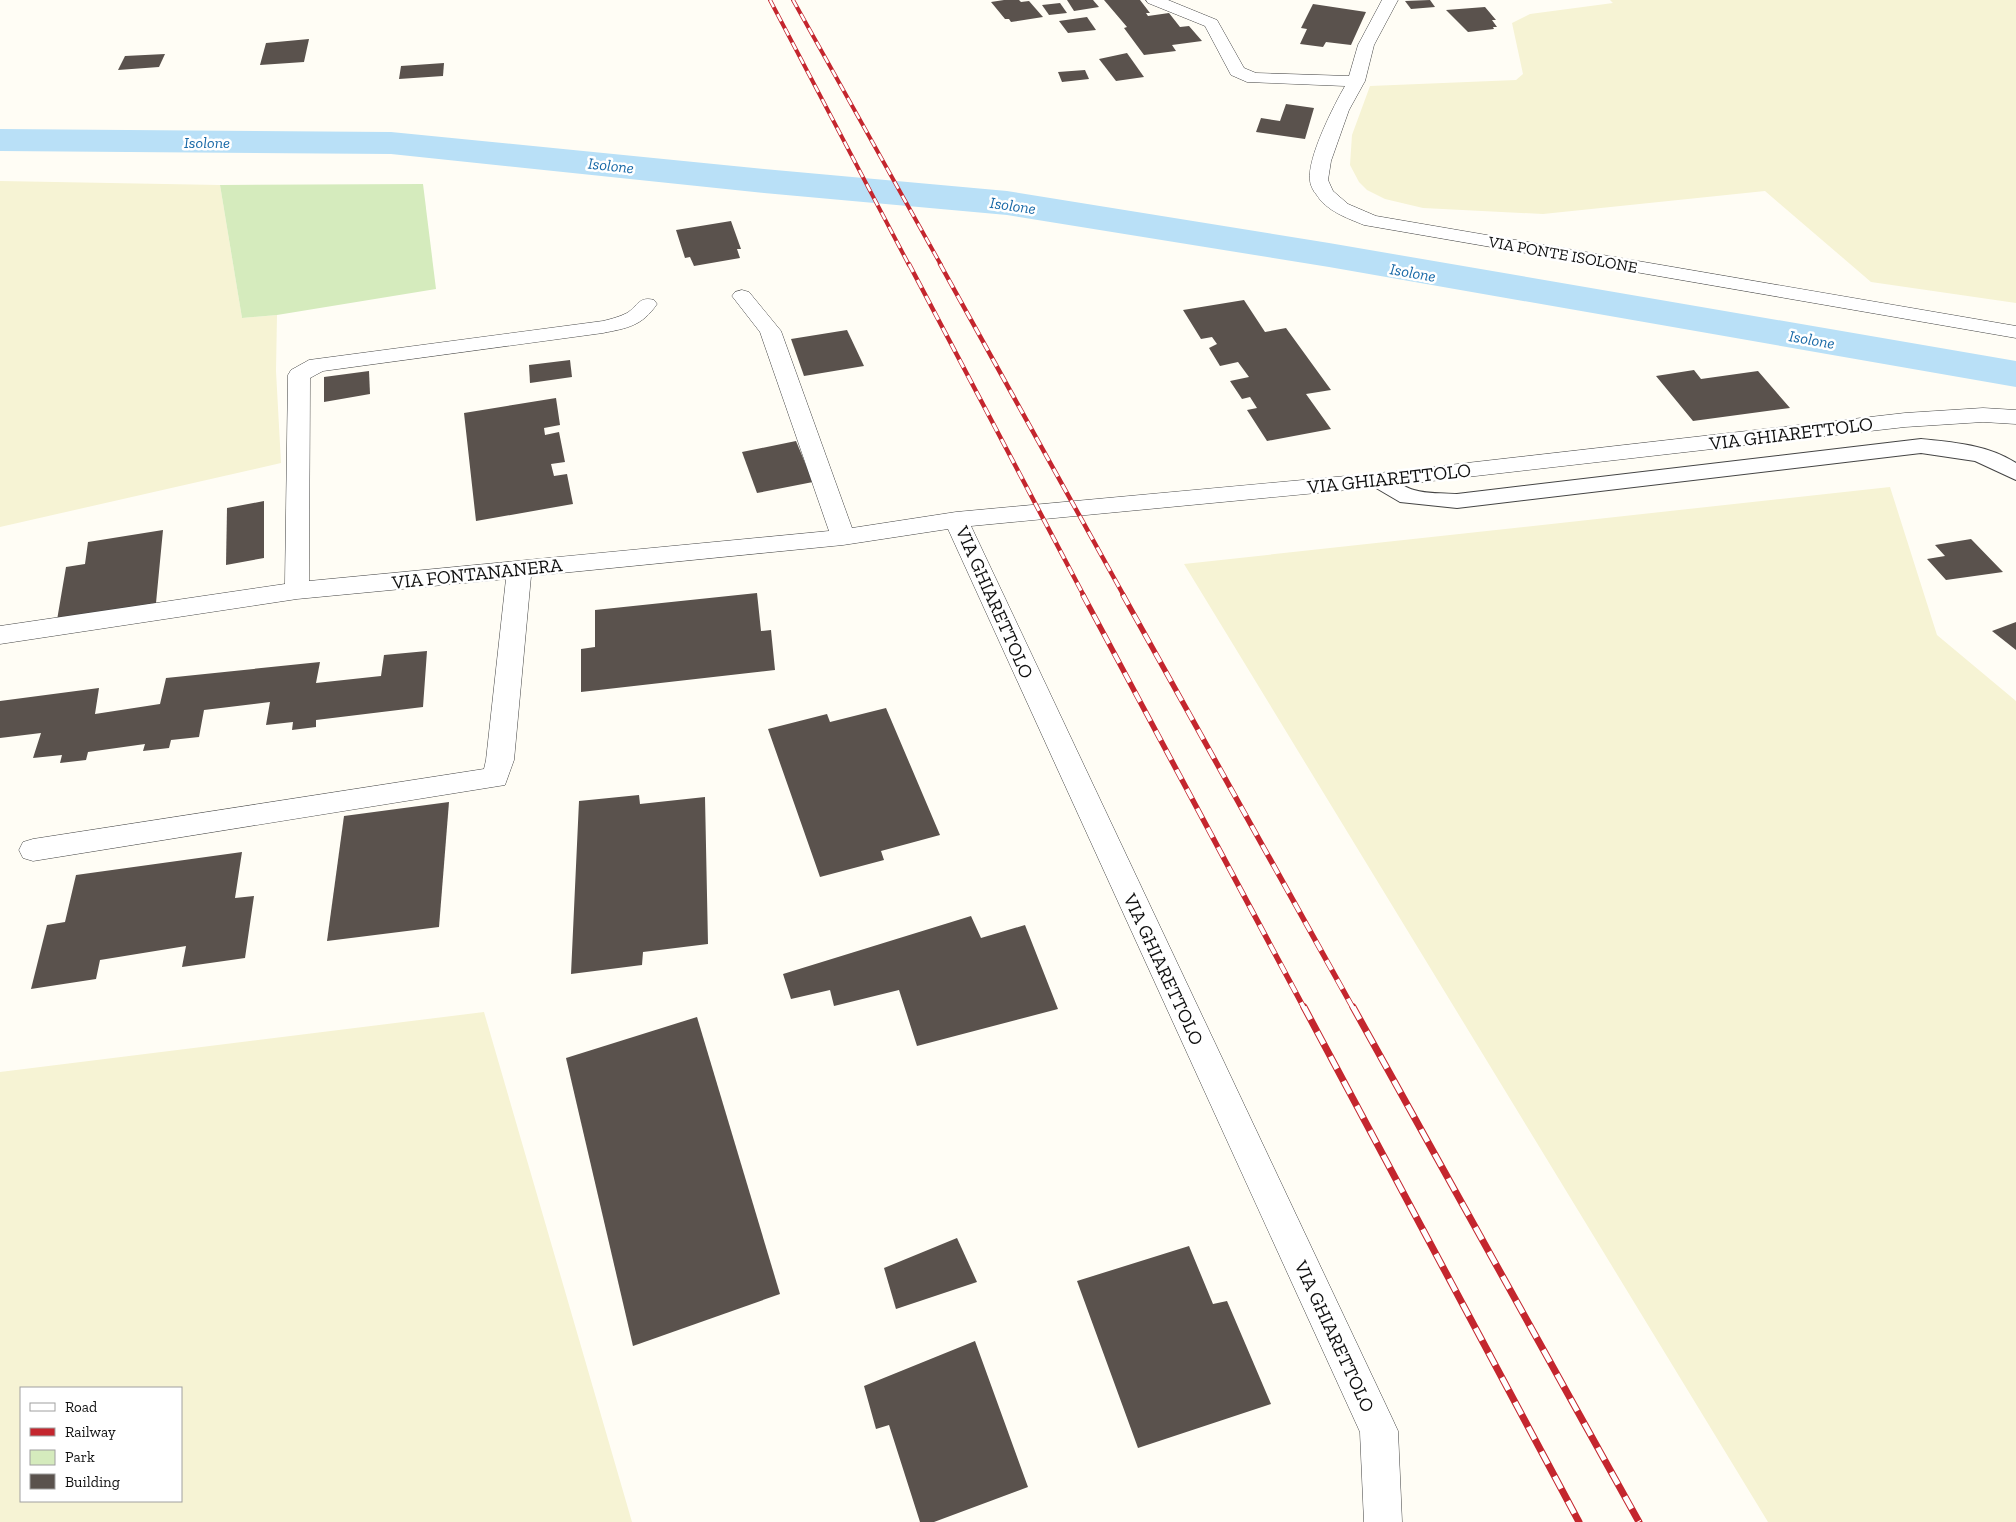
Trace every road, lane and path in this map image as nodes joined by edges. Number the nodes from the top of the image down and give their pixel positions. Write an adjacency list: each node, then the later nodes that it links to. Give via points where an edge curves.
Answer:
1 (1154, 0): 3 (street, via 1211,23 1237,70 1253,78)
2 (1390, 0): 3 (street, VIA PONTE ISOLONE, via 1366,45)
3 (1356, 81): 6 (street, VIA PONTE ISOLONE, via 1340,110 1322,161 1319,180 1324,193 1341,208 1371,221)
4 (742, 296): 11 (street, via 770,331)
5 (647, 304): 13 (street, via 642,313 632,320 603,327 317,366 299,375)
6 (2016, 332)
7 (2016, 416): 9 (street, VIA GHIARETTOLO, via 1905,420)
8 (2016, 473): 9 (lane, via 1987,457 1960,449 1921,446 1457,501 1408,497)
9 (1379, 480): 10 (street, VIA GHIARETTOLO)
10 (956, 520): 11 (street, VIA FONTANANERA); 16 (street, VIA GHIARETTOLO, via 1379,1432)
11 (843, 537): 12 (street, VIA FONTANANERA)
12 (519, 569): 13 (street, VIA FONTANANERA); 15 (street, via 500,760 495,778)
13 (297, 591): 14 (street, VIA FONTANANERA)
14 (0, 635)
15 (33, 850)
16 (1383, 1522)

